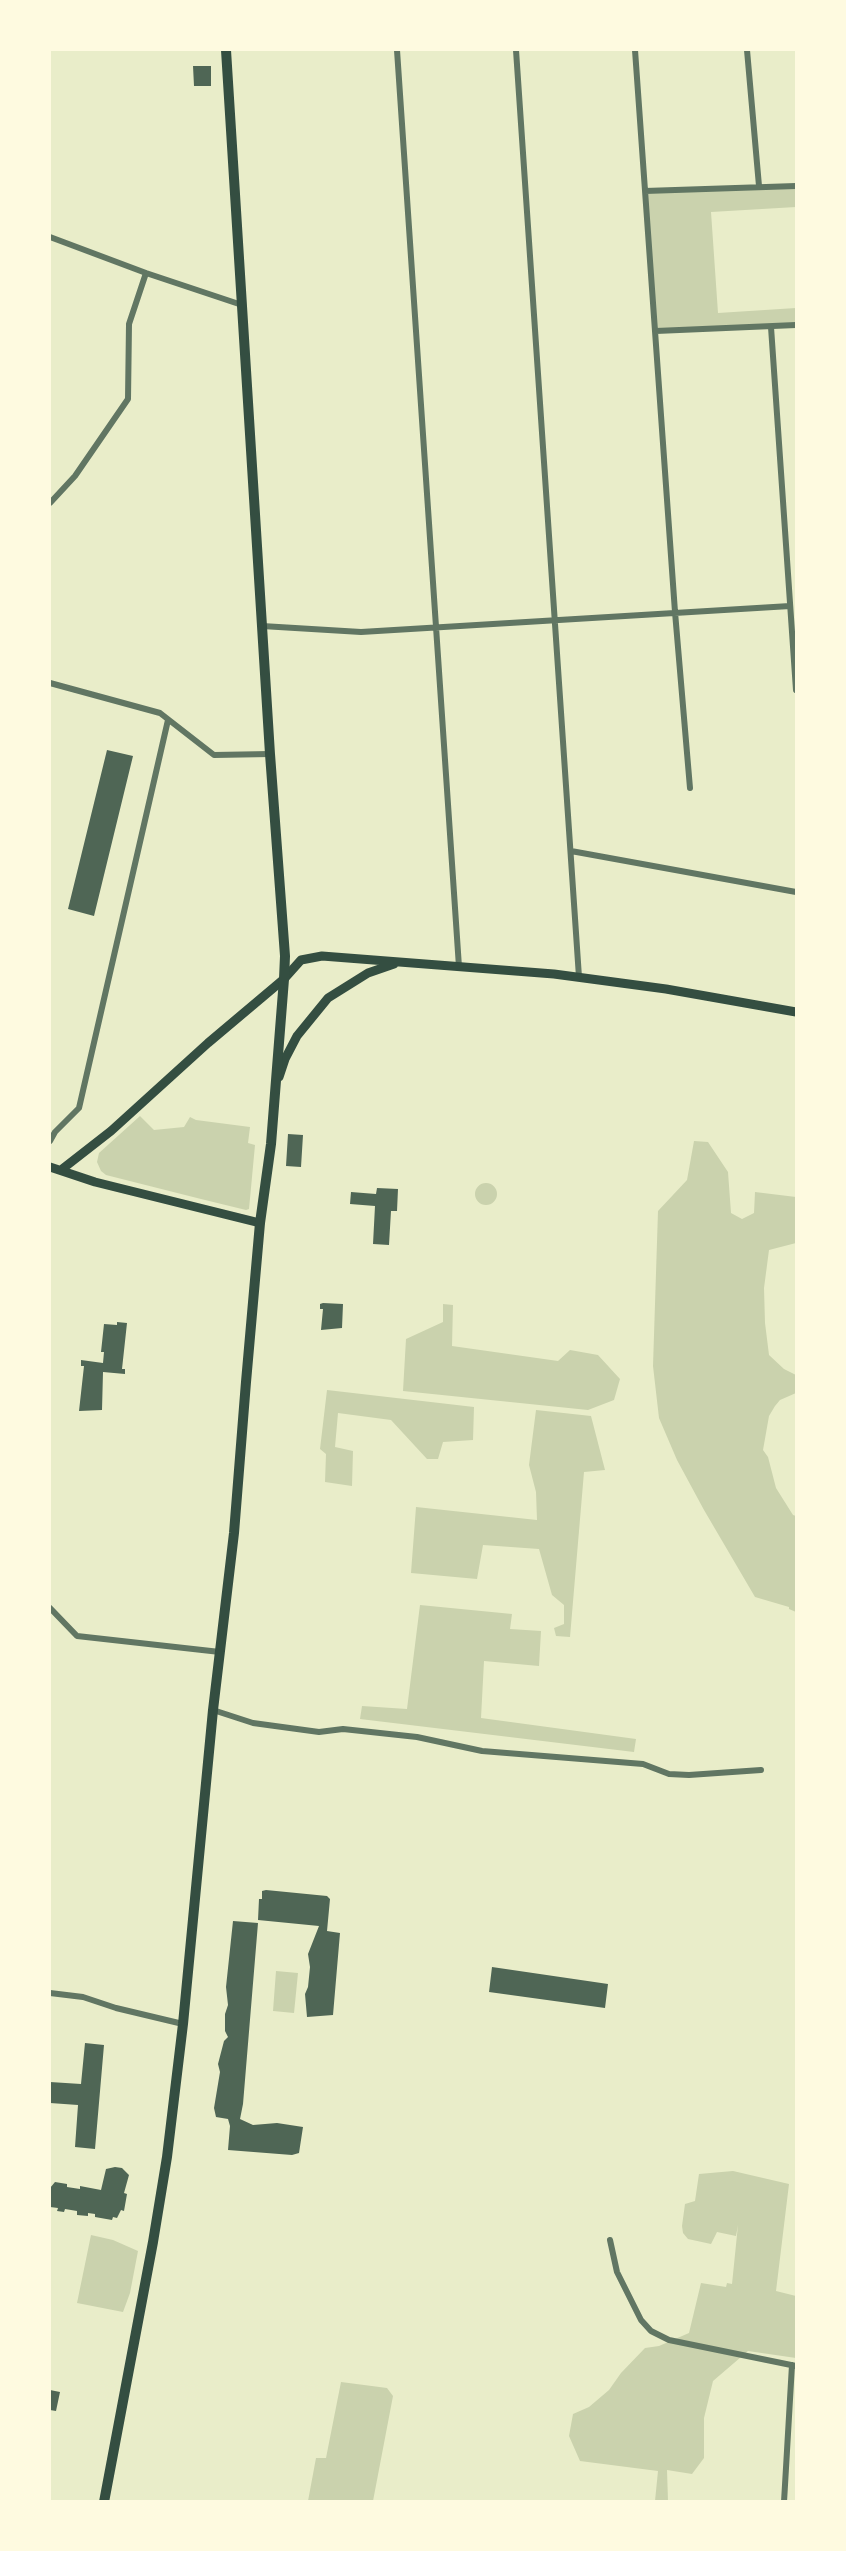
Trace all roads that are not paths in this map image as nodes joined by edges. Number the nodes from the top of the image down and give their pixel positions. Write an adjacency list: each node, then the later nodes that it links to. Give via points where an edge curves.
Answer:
1 (226, 50): 11 (main road)
2 (397, 50): 20 (street)
3 (516, 50): 18 (street)
4 (635, 50): 8 (street)
5 (747, 50): 6 (street)
6 (759, 186): 7 (street); 8 (street)
7 (796, 186)
8 (645, 191): 14 (street)
9 (50, 237): 10 (street)
10 (146, 273): 11 (street); 15 (street, via 129,324 128,399 75,476)
11 (242, 305): 19 (main road)
12 (796, 325): 13 (street)
13 (771, 327): 14 (street); 16 (street)
14 (656, 332): 17 (street)
15 (50, 503)
16 (790, 606): 17 (street); 22 (street)
17 (675, 612): 18 (street); 25 (street)
18 (555, 621): 20 (street); 26 (street)
19 (262, 626): 20 (street, via 337,632); 24 (main road)
20 (436, 628): 29 (street)
21 (50, 682): 23 (street, via 160,713)
22 (796, 690)
23 (168, 720): 24 (street, via 214,755); 34 (street, via 79,1108)
24 (270, 754): 31 (main road)
25 (690, 788)
26 (571, 851): 27 (street); 30 (street)
27 (796, 892)
28 (399, 962): 29 (main road); 31 (main road, via 322,956 301,960); 33 (main road, via 368,973 328,998 296,1038)
29 (459, 967): 30 (main road)
30 (579, 977): 32 (main road)
31 (284, 979): 33 (main road); 36 (main road)
32 (796, 1012)
33 (276, 1088): 37 (main road)
34 (50, 1141)
35 (50, 1167): 36 (main road)
36 (61, 1170): 37 (main road)
37 (260, 1223): 39 (main road)
38 (50, 1608): 39 (street, via 77,1636)
39 (220, 1652): 40 (main road)
40 (213, 1710): 41 (street, via 253,1723 319,1732 343,1729 417,1737 482,1751 643,1764 669,1774); 43 (main road)
41 (761, 1770)
42 (50, 1993): 43 (street, via 83,1997)
43 (183, 2024): 46 (main road, via 167,2157)
44 (610, 2240): 45 (street, via 617,2271 641,2320 651,2331 669,2340)
45 (794, 2366): 47 (street)
46 (104, 2502)
47 (784, 2502)

